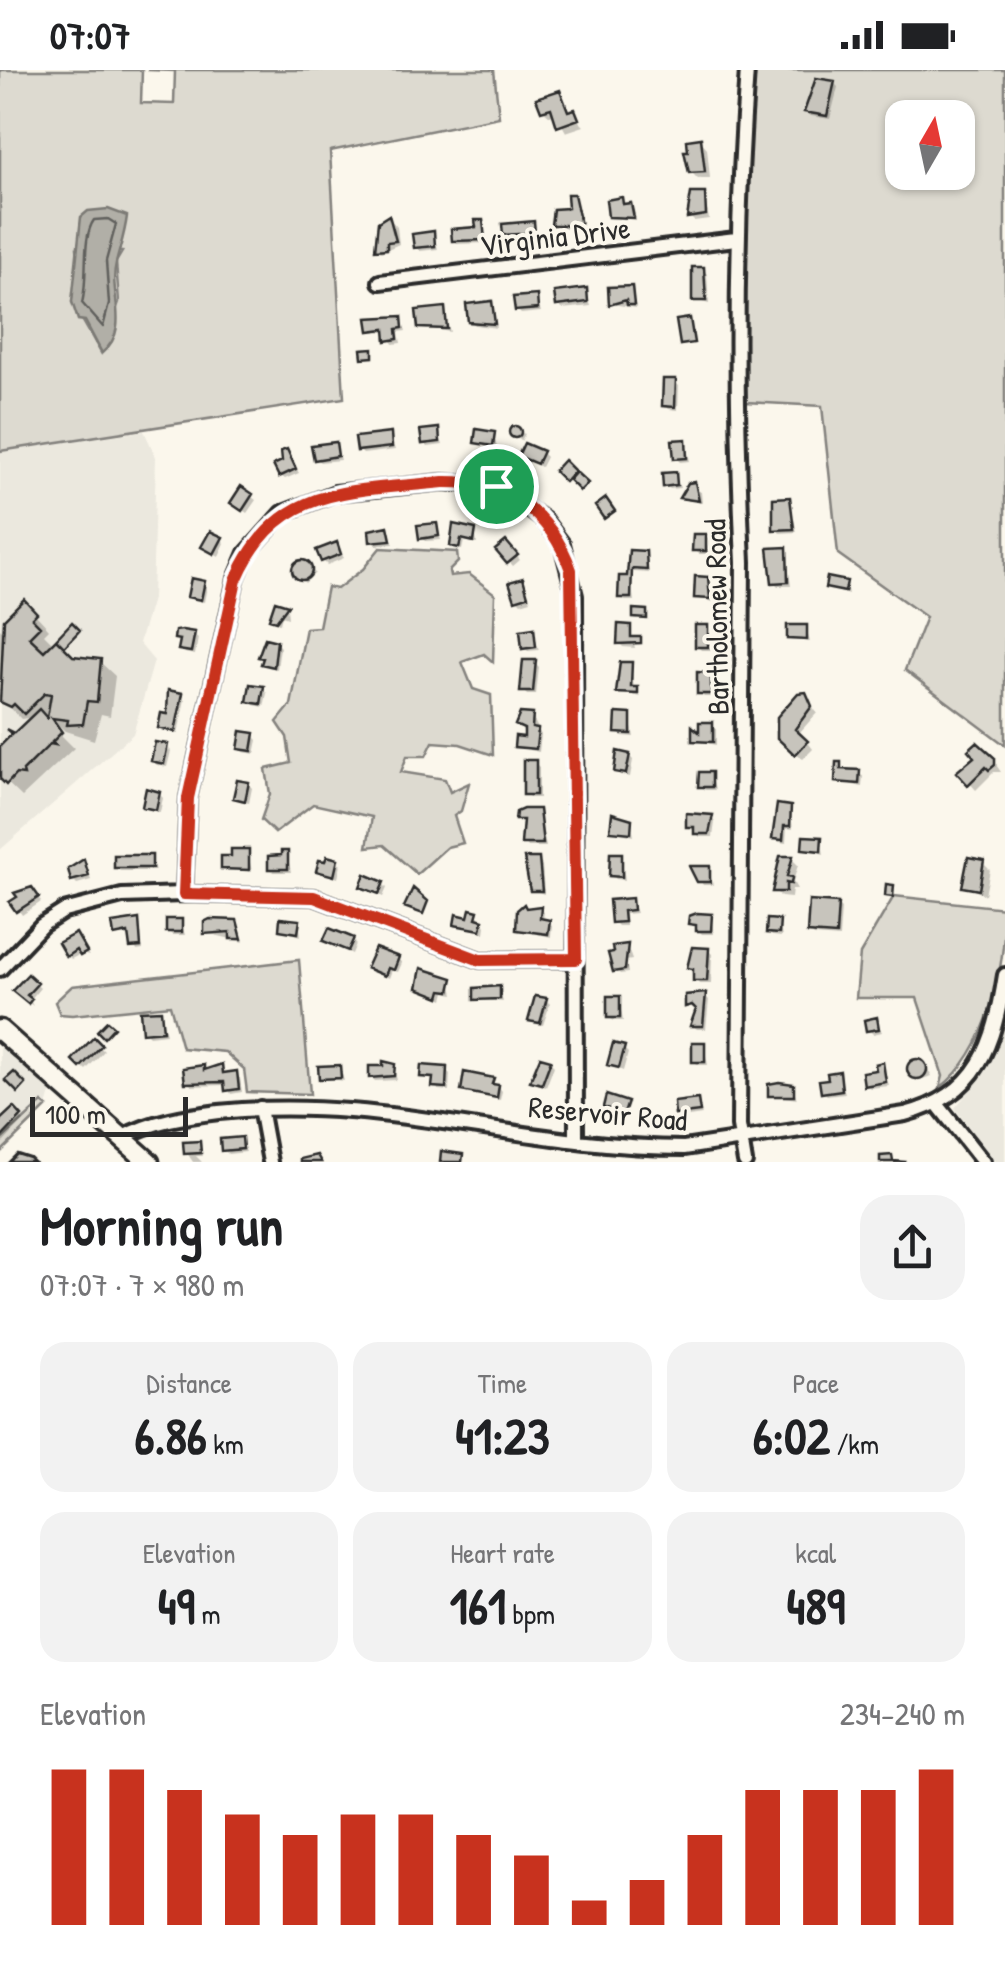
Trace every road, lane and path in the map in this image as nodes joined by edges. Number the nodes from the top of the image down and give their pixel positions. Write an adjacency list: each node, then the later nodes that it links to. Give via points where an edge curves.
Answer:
1 (747, 70): 2 (street, Bartholomew Road)
2 (736, 239): 3 (street, Virginia Drive); 13 (street, Bartholomew Road)
3 (380, 282)
4 (184, 894): 5 (street, via 314,897 480,960); 5 (street, via 188,798 247,554 283,513 307,500 468,482 496,486 544,520 571,570); 6 (street, via 122,896 64,911)
5 (576, 959): 12 (street)
6 (0, 969)
7 (1005, 975): 9 (street, via 986,1051)
8 (0, 1030): 11 (main road)
9 (938, 1106): 13 (street, Reservoir Road); 17 (street)
10 (260, 1108): 11 (street, Reservoir Road, via 161,1122); 12 (street, Reservoir Road, via 387,1113); 15 (street)
11 (124, 1137): 14 (main road)
12 (576, 1138): 13 (street, Reservoir Road, via 648,1148)
13 (742, 1142): 16 (street, Bartholomew Road)
14 (149, 1162)
15 (270, 1162)
16 (746, 1162)
17 (983, 1162)

